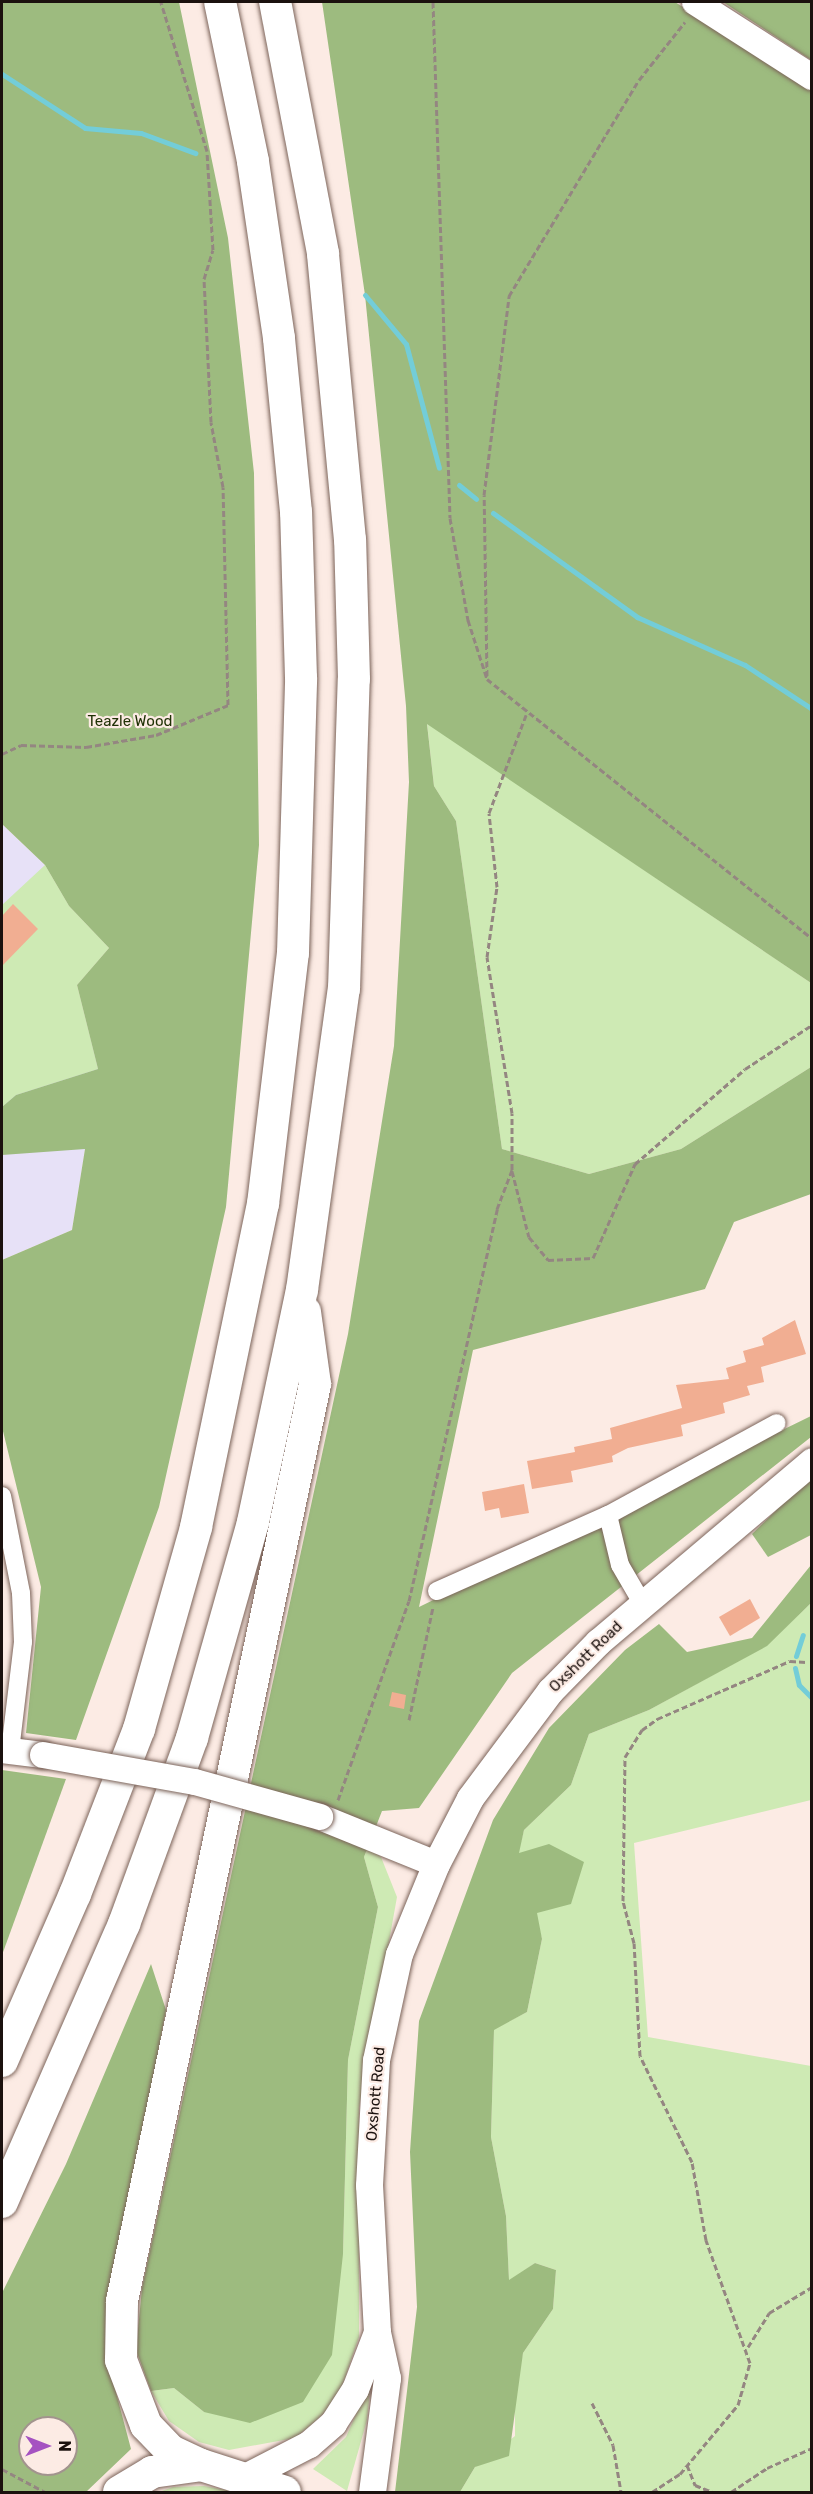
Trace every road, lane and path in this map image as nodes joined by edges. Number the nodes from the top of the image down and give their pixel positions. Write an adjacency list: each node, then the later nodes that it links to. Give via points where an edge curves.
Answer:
1 (161, 2): 9 (path, via 207,151 213,250 204,279 211,422 223,487 221,581 228,705 156,735 86,747 21,745)
2 (220, 2): 25 (highway, via 276,315 296,512 301,678 293,953 263,1204 196,1527 139,1729 75,1894)
3 (275, 2): 13 (highway, via 323,253 350,540 354,679 344,989)
4 (433, 2): 7 (path, via 450,518 468,620)
5 (697, 3): 6 (main road); 7 (path, via 639,80 510,296 484,495)
6 (812, 76)
7 (487, 680): 8 (path)
8 (526, 715): 10 (path); 12 (path, via 489,813 497,887 487,957 512,1113)
9 (2, 754)
10 (812, 938)
11 (812, 1025): 12 (path, via 745,1068 635,1164 593,1258 548,1260 529,1237)
12 (512, 1170): 23 (path, via 497,1209 409,1601)
13 (302, 1290): 26 (highway, via 253,1522 192,1738 124,1924); 32 (highway, via 315,1384 122,2301 121,2360 146,2425 171,2451)
14 (777, 1424): 17 (street)
15 (812, 1461): 19 (main road, Oxshott Road)
16 (2, 1496): 22 (street, via 21,1593 22,1642)
17 (608, 1515): 18 (street); 19 (street, via 620,1565)
18 (437, 1591): 21 (path)
19 (642, 1603): 24 (main road, Oxshott Road, via 550,1691 511,1738)
20 (806, 1662): 29 (path, via 790,1661 657,1719 630,1744 623,1780 623,1901 634,1943 640,2056 692,2162 706,2240)
21 (409, 1720)
22 (6, 1751): 23 (main road, bridge, via 195,1782)
23 (326, 1818): 24 (main road)
24 (436, 1864): 28 (main road, Oxshott Road, via 399,1954 376,2060 369,2185)
25 (2, 2061)
26 (2, 2202)
27 (812, 2287): 29 (path, via 769,2313 754,2330)
28 (377, 2332): 35 (main road, Oxshott Road, via 355,2389 333,2423 309,2444); 39 (main road, Oxshott Road, via 387,2378)
29 (748, 2349): 33 (path, via 743,2396)
30 (592, 2403): 40 (path, via 613,2445)
31 (812, 2448): 43 (path, via 767,2468)
32 (201, 2465): 35 (highway); 37 (highway, via 153,2472)
33 (687, 2465): 41 (path); 42 (path, via 695,2485)
34 (2, 2469): 36 (path)
35 (245, 2477): 38 (highway)
36 (45, 2493)
37 (120, 2493)
38 (285, 2493)
39 (372, 2493)
40 (621, 2493)
41 (652, 2493)
42 (712, 2493)
43 (731, 2493)

